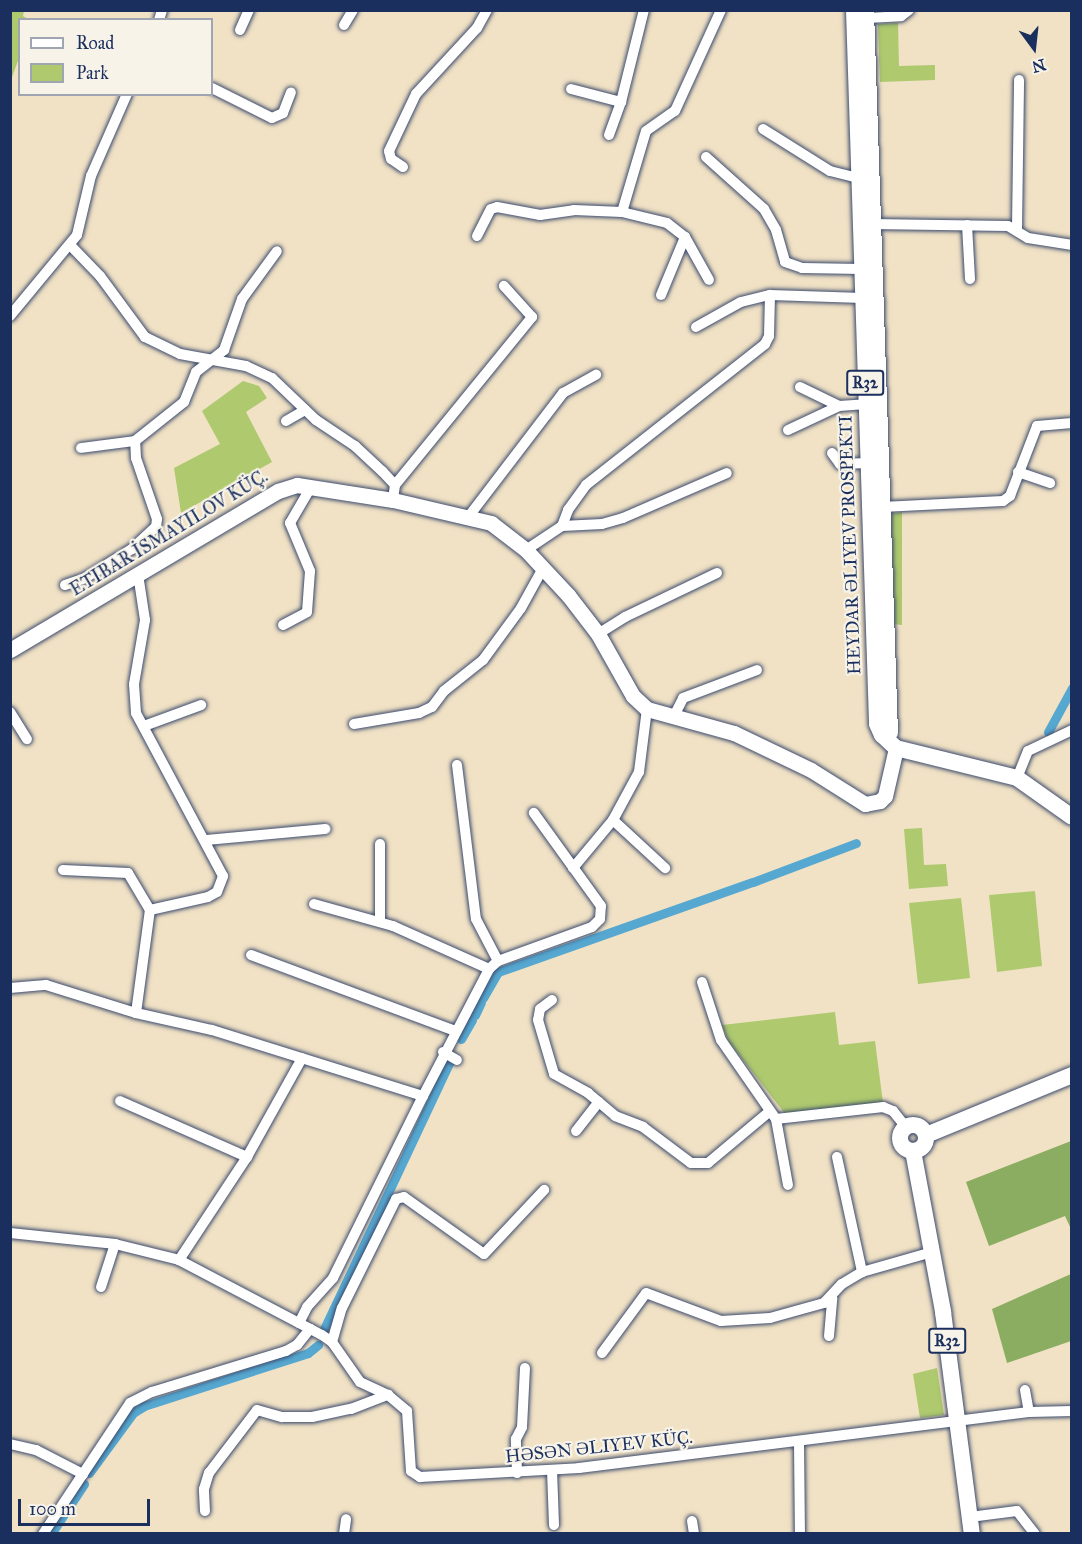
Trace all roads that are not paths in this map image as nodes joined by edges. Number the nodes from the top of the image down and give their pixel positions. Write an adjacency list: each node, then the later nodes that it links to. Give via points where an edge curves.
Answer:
1 (249, 10): 9 (street)
2 (353, 10): 8 (street)
3 (487, 10): 19 (street, via 477,28 416,94 389,151 391,159)
4 (644, 10): 15 (street)
5 (721, 10): 21 (street, via 675,111 646,131)
6 (909, 10): 7 (street, via 901,16)
7 (863, 13): 20 (main road, HEYDAR ƏLIYEV PROSPEKTI / R32); 22 (main road, R32)
8 (344, 25)
9 (240, 30)
10 (1019, 80): 24 (street)
11 (213, 88): 13 (street, via 277,118)
12 (571, 89): 15 (street)
13 (291, 92)
14 (126, 96): 28 (street, via 97,160 83,222)
15 (621, 102): 17 (street)
16 (763, 129): 20 (street, via 830,171)
17 (609, 135)
18 (706, 157): 30 (street, via 764,209 776,230 785,262 802,268)
19 (403, 167)
20 (859, 178): 30 (main road, HEYDAR ƏLIYEV PROSPEKTI / R32)
21 (622, 212): 25 (street, via 574,210 540,215 497,207 490,209); 26 (street, via 668,223)
22 (872, 224): 23 (street); 57 (main road, R32)
23 (967, 225): 24 (street); 31 (street)
24 (1017, 228): 27 (street, via 1028,238)
25 (477, 236)
26 (684, 237): 32 (street); 34 (street)
27 (1071, 245)
28 (71, 246): 37 (street); 39 (street, via 100,276 145,337 180,354)
29 (277, 251): 39 (street, via 242,299 224,350)
30 (862, 269): 36 (main road, HEYDAR ƏLIYEV PROSPEKTI / R32)
31 (970, 279)
32 (709, 280)
33 (504, 286): 56 (street, via 532,318)
34 (661, 295)
35 (770, 295): 36 (street); 38 (street, via 741,302); 59 (street, via 769,336 765,344 586,485)
36 (862, 298): 42 (main road, HEYDAR ƏLIYEV PROSPEKTI / R32)
37 (10, 316)
38 (696, 327)
39 (212, 360): 44 (street, via 261,371); 48 (street, via 196,372 184,402)
40 (596, 375): 58 (street, via 563,393)
41 (800, 387): 43 (street)
42 (866, 404): 43 (street); 51 (main road, HEYDAR ƏLIYEV PROSPEKTI / R32)
43 (838, 406): 47 (street)
44 (305, 410): 45 (street); 56 (street, via 355,446)
45 (286, 421)
46 (1071, 423): 52 (street, via 1037,426)
47 (788, 430)
48 (135, 441): 49 (street); 64 (street, via 136,458 157,519 156,527 132,549)
49 (81, 448)
50 (832, 453): 51 (street, via 840,464)
51 (868, 463): 77 (main road, HEYDAR ƏLIYEV PROSPEKTI / R32, via 875,711 882,735)
52 (1018, 472): 54 (street); 57 (street, via 1010,496 1003,501)
53 (727, 473): 59 (street, via 623,518 602,524)
54 (1050, 483)
55 (311, 487): 56 (street); 63 (street, via 286,487); 65 (street, via 290,523 309,571 307,612)
56 (394, 492): 58 (street)
57 (882, 507): 77 (main road, R32, via 887,720)
58 (469, 516): 60 (street, via 491,523)
59 (562, 526): 60 (street)
60 (526, 550): 61 (street)
61 (542, 570): 66 (street, via 568,594); 73 (street, via 483,660 432,707 419,713)
62 (717, 573): 66 (street)
63 (138, 574): 67 (street); 74 (street, via 145,600 145,620 133,698)
64 (65, 585)
65 (283, 625)
66 (598, 634): 70 (street, via 633,696)
67 (10, 650)
68 (758, 670): 72 (street, via 683,698)
69 (201, 705): 74 (street)
70 (647, 709): 72 (street); 82 (street, via 639,772)
71 (10, 712): 76 (street)
72 (674, 716): 77 (street, via 734,733 811,770 865,804 885,796)
73 (354, 724)
74 (144, 726): 84 (street)
75 (1071, 729): 79 (street, via 1028,751)
76 (27, 739)
77 (896, 748): 79 (main road)
78 (457, 765): 93 (street, via 476,919)
79 (1017, 778): 81 (main road)
80 (534, 813): 86 (street)
81 (1071, 817)
82 (613, 820): 86 (street); 87 (street)
83 (325, 829): 84 (street)
84 (206, 840): 90 (street, via 223,876 217,892)
85 (380, 844): 91 (street)
86 (573, 868): 93 (street, via 601,906 600,919 592,927)
87 (665, 868)
88 (63, 870): 90 (street, via 128,873)
89 (314, 904): 91 (street)
90 (150, 910): 97 (street)
91 (380, 922): 93 (street)
92 (250, 956): 98 (street)
93 (493, 965): 98 (street)
94 (702, 982): 106 (street, via 721,1040)
95 (10, 988): 97 (street, via 46,986)
96 (552, 999): 105 (street, via 540,1010 538,1020 554,1074)
97 (136, 1013): 100 (street, via 212,1030)
98 (455, 1031): 99 (street)
99 (443, 1052): 101 (street); 103 (street)
100 (302, 1058): 103 (street); 111 (street)
101 (457, 1060)
102 (1071, 1075): 109 (main road)
103 (423, 1096): 122 (street, via 333,1278 307,1307)
104 (120, 1101): 111 (street)
105 (599, 1102): 106 (street, via 615,1116 643,1127 699,1166); 108 (street)
106 (773, 1115): 107 (street, via 882,1107 893,1111); 113 (street)
107 (906, 1127): 109 (main road, via 916,1125); 110 (main road, via 901,1135 902,1144)
108 (576, 1131)
109 (926, 1135): 110 (main road, via 922,1148)
110 (913, 1151): 117 (main road, R32)
111 (247, 1157): 118 (street)
112 (837, 1157): 119 (street)
113 (788, 1185)
114 (544, 1190): 125 (street, via 484,1254 404,1197 396,1199 342,1308)
115 (10, 1233): 116 (street)
116 (115, 1244): 118 (street); 120 (street)
117 (932, 1252): 119 (street); 132 (main road, R32)
118 (179, 1260): 122 (street)
119 (862, 1272): 121 (street, via 842,1284)
120 (101, 1287)
121 (832, 1298): 124 (street); 126 (street, via 810,1310 738,1323 721,1321 646,1293)
122 (299, 1323): 123 (street)
123 (310, 1329): 125 (street); 137 (street, via 297,1345 286,1351 141,1396 130,1403)
124 (829, 1336)
125 (332, 1342): 129 (street, HƏSƏN ƏLIYEV KÜÇ., via 355,1378 371,1390)
126 (602, 1353)
127 (525, 1368): 136 (street, via 522,1427 516,1439)
128 (1025, 1390): 131 (street)
129 (388, 1395): 136 (street, HƏSƏN ƏLIYEV KÜÇ., via 407,1411 411,1472 420,1477); 138 (street, via 312,1417 282,1417 257,1410 209,1473 204,1489)
130 (1071, 1411): 131 (street, HƏSƏN ƏLIYEV KÜÇ.)
131 (1029, 1412): 132 (street, HƏSƏN ƏLIYEV KÜÇ.)
132 (956, 1422): 133 (street, HƏSƏN ƏLIYEV KÜÇ.); 142 (main road, R32)
133 (799, 1442): 135 (street, HƏSƏN ƏLIYEV KÜÇ.); 146 (street)
134 (10, 1444): 137 (street, via 36,1450)
135 (552, 1470): 136 (street, HƏSƏN ƏLIYEV KÜÇ.); 141 (street)
136 (518, 1473)
137 (83, 1474): 143 (street)
138 (206, 1511)
139 (346, 1519): 144 (street)
140 (692, 1521): 145 (street)
141 (554, 1525)
142 (971, 1525): 147 (street, via 1017,1511)
143 (43, 1533)
144 (344, 1533)
145 (694, 1533)
146 (800, 1533)
147 (1035, 1533)

